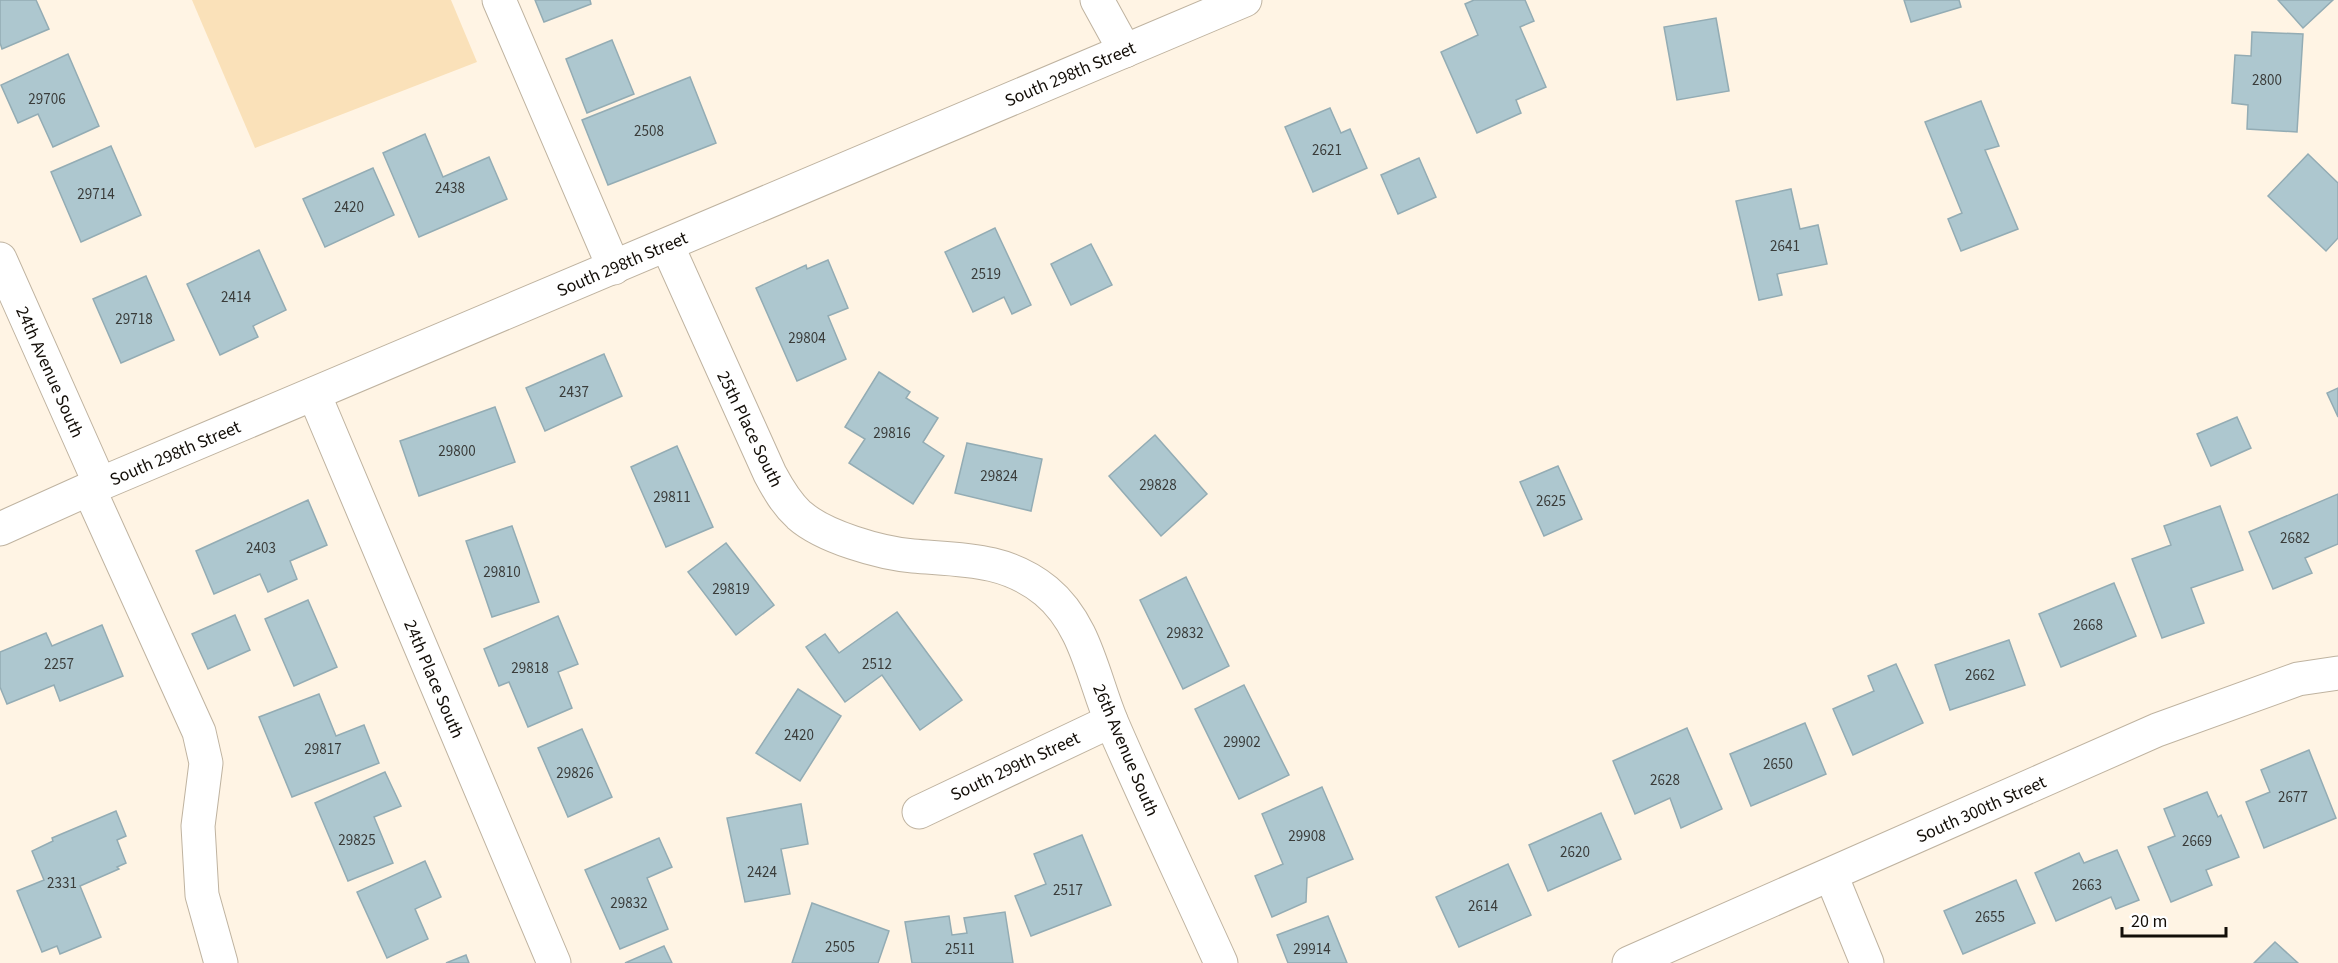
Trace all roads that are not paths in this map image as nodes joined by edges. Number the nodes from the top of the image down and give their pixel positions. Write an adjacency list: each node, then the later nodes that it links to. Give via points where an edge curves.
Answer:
1 (499, 0): 7 (street)
2 (1097, 0): 4 (street)
3 (1245, 0): 4 (street, South 298th Street)
4 (1125, 51): 5 (street, South 298th Street)
5 (667, 245): 7 (street, South 298th Street); 11 (street, 25th Place South, via 770,474 800,516 824,531 885,551)
6 (0, 259): 9 (street, 24th Avenue South)
7 (614, 268): 8 (street, South 298th Street)
8 (314, 394): 9 (street, South 298th Street); 17 (street, 24th Place South)
9 (94, 487): 10 (street, South 298th Street); 16 (street, 24th Avenue South, via 199,732 206,763 198,826 202,895)
10 (0, 529)
11 (999, 566): 13 (street, 26th Avenue South, via 1035,582 1063,608 1087,651)
12 (2338, 673): 15 (street, South 300th Street, via 2298,679 2157,730)
13 (1111, 721): 14 (street, South 299th Street); 18 (street, 26th Avenue South)
14 (919, 812)
15 (1831, 875): 19 (street, South 300th Street); 20 (street)
16 (221, 963)
17 (554, 963)
18 (1221, 963)
19 (1629, 963)
20 (1867, 963)

